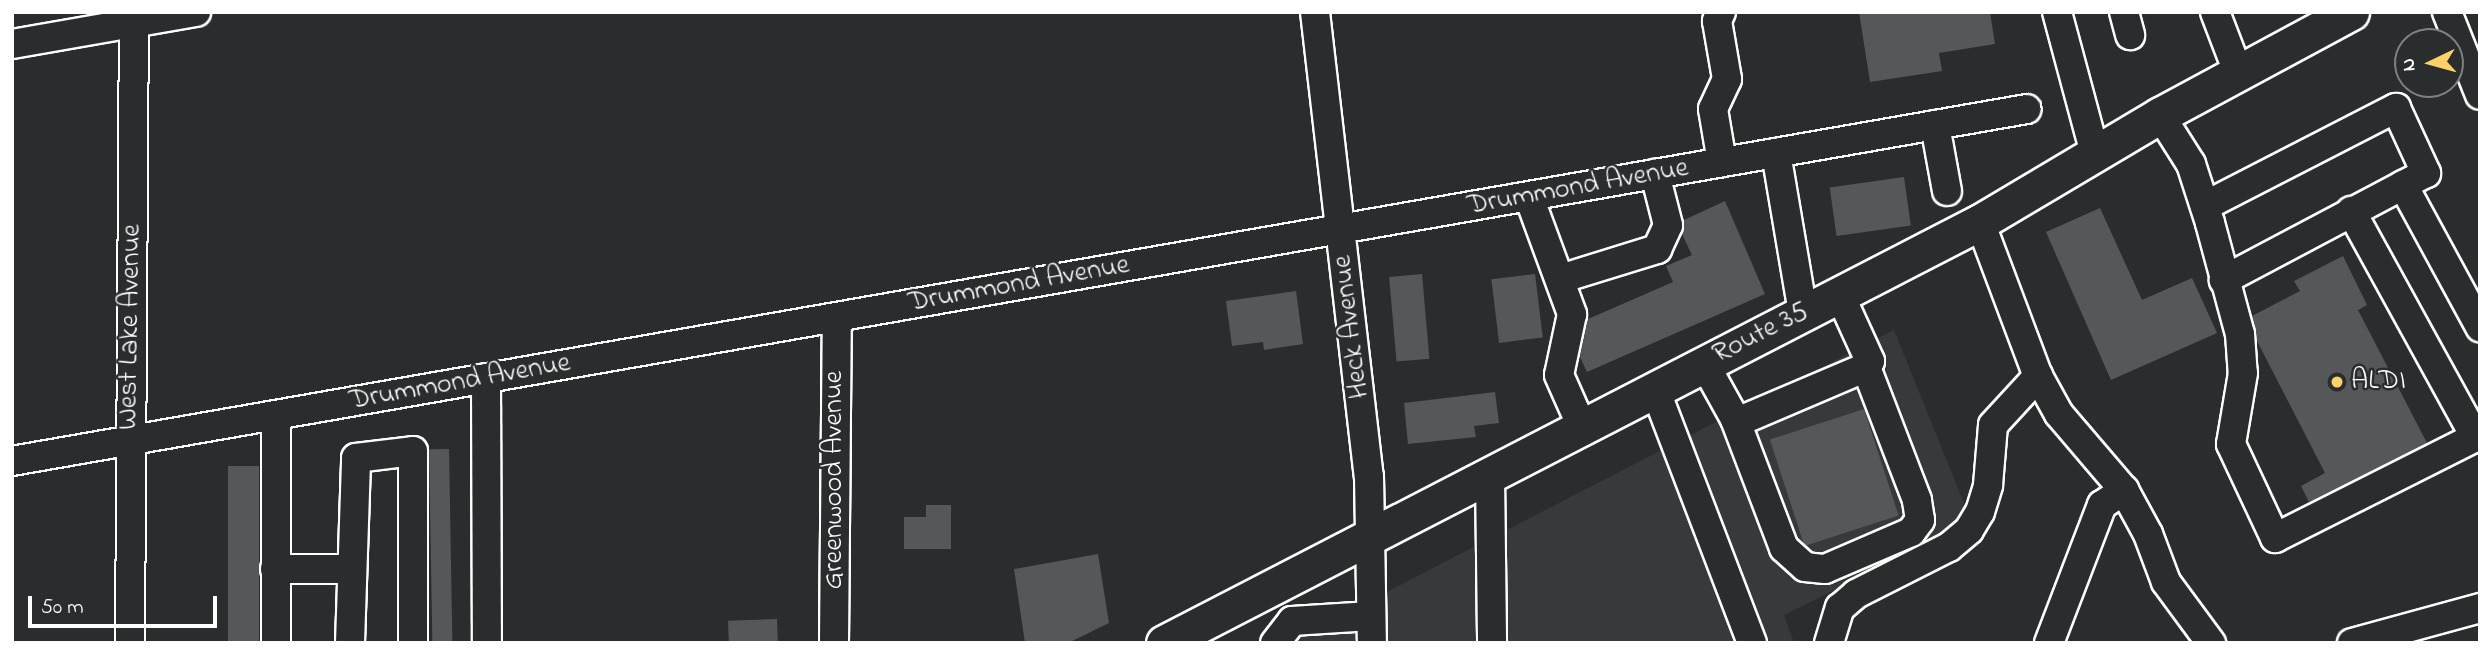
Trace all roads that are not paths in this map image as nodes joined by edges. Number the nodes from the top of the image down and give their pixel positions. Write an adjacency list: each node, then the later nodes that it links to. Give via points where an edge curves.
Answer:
1 (195, 12): 8 (street)
2 (1315, 12): 25 (street, Heck Avenue)
3 (1721, 12): 17 (street, via 1717,21 1727,79 1713,109)
4 (2057, 12): 16 (street)
5 (2214, 12): 10 (street)
6 (2351, 12): 10 (main road, Route 35)
7 (2447, 12): 11 (street)
8 (134, 18): 9 (street); 41 (street, West Lake Avenue)
9 (12, 44)
10 (2239, 75): 13 (main road, Route 35)
11 (2480, 95)
12 (2026, 109): 14 (street, Drummond Avenue)
13 (2160, 116): 16 (main road, Route 35); 22 (street, via 2191,164)
14 (1935, 125): 15 (street, Drummond Avenue); 20 (street)
15 (1776, 153): 17 (street, Drummond Avenue); 29 (street)
16 (2095, 154): 24 (main road, Route 35)
17 (1722, 163): 18 (street, Drummond Avenue)
18 (1656, 174): 21 (street, Drummond Avenue); 26 (street, via 1668,225 1657,249)
19 (2403, 185): 22 (street, via 2426,173 2396,108); 23 (street); 31 (street)
20 (1947, 191)
21 (1529, 197): 25 (street, Drummond Avenue); 26 (street)
22 (2205, 206): 27 (street)
23 (2351, 211): 27 (street); 40 (street)
24 (1980, 222): 28 (main road, Route 35); 34 (street)
25 (1340, 230): 30 (street, Drummond Avenue); 45 (street, Heck Avenue, via 1369,476)
26 (1560, 279): 39 (street, via 1572,314 1559,375)
27 (2224, 280): 40 (street, via 2240,334 2242,373 2231,444 2275,538)
28 (1839, 293): 29 (main road, Route 35); 33 (street, via 1870,361)
29 (1804, 312): 32 (main road, Route 35)
30 (836, 318): 35 (street, Drummond Avenue); 56 (street, Greenwood Avenue)
31 (2480, 327)
32 (1704, 363): 36 (main road, Route 35); 38 (street)
33 (1866, 368): 38 (street); 38 (street, via 1917,500 1920,520 1912,533 1825,569 1805,567 1784,548)
34 (2038, 376): 44 (street, via 2059,414); 60 (street, via 1993,425 1988,485 1969,530 1950,547 1856,594 1840,608)
35 (486, 378): 37 (street, Drummond Avenue); 55 (street)
36 (1655, 389): 39 (main road, Route 35); 59 (street)
37 (276, 415): 41 (street, Drummond Avenue); 46 (street)
38 (1735, 419)
39 (1582, 427): 43 (main road, Route 35)
40 (2477, 436)
41 (130, 440): 42 (street, Drummond Avenue); 51 (street, West Lake Avenue)
42 (12, 461)
43 (1490, 474): 45 (main road, Route 35); 58 (street)
44 (2124, 490): 61 (street, via 2102,505); 62 (street, via 2148,534 2166,582)
45 (1370, 537): 49 (street, Heck Avenue); 50 (main road, Route 35)
46 (275, 569): 47 (street); 52 (street)
47 (351, 569): 53 (street); 54 (street, via 356,458 413,452)
48 (2480, 608): 63 (street)
49 (1372, 629): 57 (street, via 1292,621)
50 (1166, 642)
51 (130, 643)
52 (276, 643)
53 (350, 643)
54 (413, 643)
55 (487, 643)
56 (834, 643)
57 (1275, 643)
58 (1492, 643)
59 (1752, 643)
60 (1829, 643)
61 (2049, 643)
62 (2211, 643)
63 (2352, 643)

